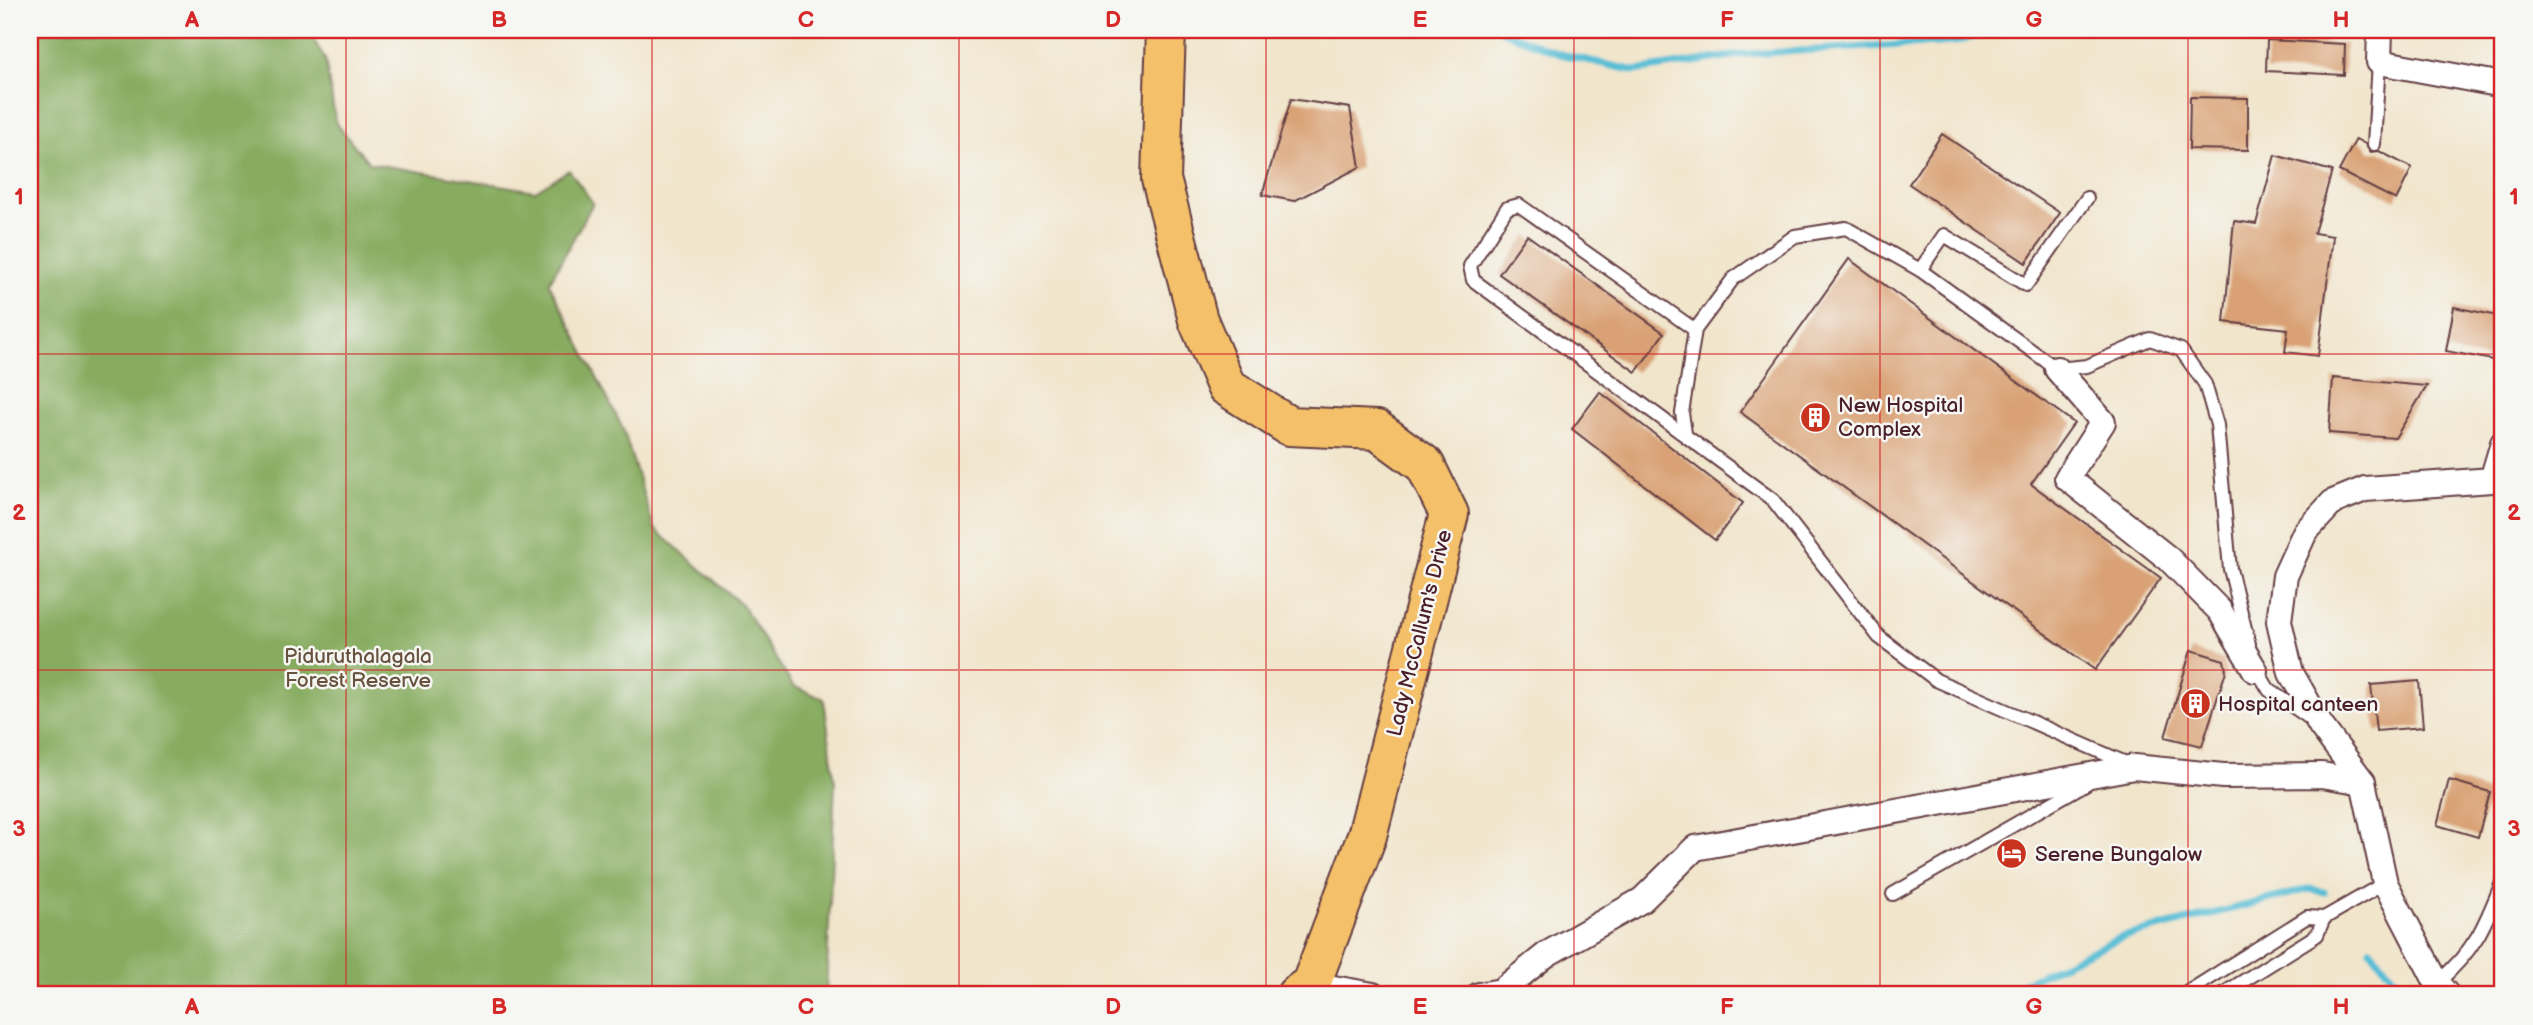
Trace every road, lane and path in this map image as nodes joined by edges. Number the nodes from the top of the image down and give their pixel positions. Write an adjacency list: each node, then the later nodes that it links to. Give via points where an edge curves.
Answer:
1 (1166, 30): 22 (main road, Lady McCallum's Drive, via 1161,179 1198,320 1226,386 1289,426 1377,430 1425,466 1449,514 1367,836)
2 (2380, 30): 3 (street)
3 (2378, 62): 4 (street); 5 (lane)
4 (2503, 85)
5 (2374, 144)
6 (2087, 198): 7 (lane, via 2026,285 1944,235)
7 (1920, 270): 8 (lane, via 1846,228 1796,236 1733,279); 9 (lane)
8 (1695, 330): 10 (lane, via 1682,413); 10 (lane, via 1519,205 1507,208 1470,266 1473,280)
9 (2057, 369): 12 (street, via 2103,422 2067,478 2169,559 2212,602); 12 (lane, via 2087,366 2150,339 2181,350 2205,384 2217,425 2230,569)
10 (1685, 433): 14 (lane, via 1773,500 1879,637 1936,680)
11 (2503, 443): 13 (street, via 2493,480 2365,489 2333,502 2305,532 2285,576 2279,621 2291,673)
12 (2255, 670): 13 (lane, via 2269,690)
13 (2321, 726): 16 (street)
14 (2134, 767): 15 (street); 16 (street, via 2222,776 2322,775)
15 (2103, 774): 19 (lane); 24 (street, via 1695,848 1642,900 1547,954 1501,990)
16 (2362, 782): 18 (street)
17 (2503, 880): 21 (lane, via 2481,935)
18 (2385, 883): 20 (lane); 21 (street)
19 (1893, 894)
20 (2324, 918): 25 (lane, via 2307,917); 26 (lane, via 2317,935)
21 (2442, 989)
22 (1304, 990): 23 (street)
23 (1373, 995)
24 (1479, 995)
25 (2183, 995)
26 (2221, 995)

